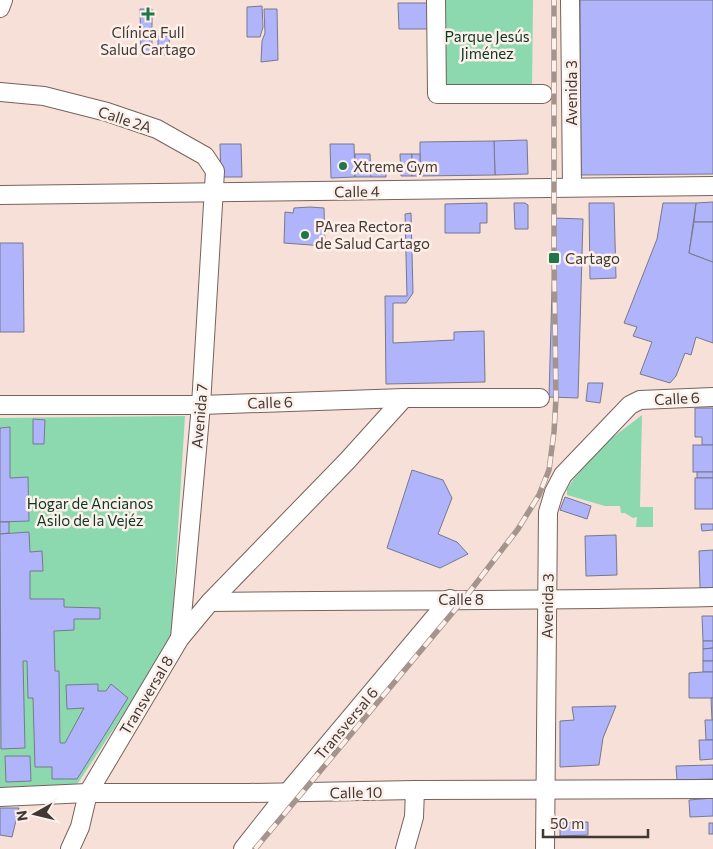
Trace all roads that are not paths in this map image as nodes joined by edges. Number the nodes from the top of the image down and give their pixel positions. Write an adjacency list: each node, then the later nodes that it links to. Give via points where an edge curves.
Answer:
1 (4, 0): 4 (street)
2 (436, 0): 6 (street, via 437,94)
3 (570, 0): 8 (street, Avenida 3)
4 (0, 8)
5 (0, 92): 9 (street, Calle 2A, via 44,96 158,129 205,156 215,171)
6 (543, 94)
7 (713, 186): 8 (street, Calle 4)
8 (572, 187): 9 (street, Calle 4)
9 (214, 194): 10 (street, Calle 4); 16 (street, Avenida 7)
10 (0, 195)
11 (713, 397): 14 (street, Calle 6)
12 (404, 398): 13 (street, Calle 6); 16 (street, Calle 6); 20 (street)
13 (540, 398)
14 (640, 400): 19 (street, Avenida 3, via 630,405 563,475 554,492 548,512)
15 (0, 405): 16 (street, Calle 6)
16 (200, 405): 21 (street, Avenida 7)
17 (713, 597): 19 (street, Calle 8)
18 (450, 599): 19 (street, Calle 8); 20 (street, Calle 8); 25 (street, Transversal 6)
19 (548, 600): 24 (street, Avenida 3)
20 (210, 602): 21 (street, Transversal 8)
21 (180, 638): 26 (street, Transversal 8)
22 (713, 789): 24 (street, Calle 10)
23 (415, 790): 24 (street, Calle 10); 25 (street, Calle 10); 30 (street, via 414,817)
24 (544, 790): 31 (street, Avenida 3)
25 (288, 792): 26 (street, Calle 10); 29 (street, Transversal 6)
26 (88, 793): 27 (street, Calle 10); 28 (street, Transversal 8, via 80,827)
27 (0, 797)
28 (70, 849)
29 (243, 849)
30 (405, 849)
31 (544, 849)

